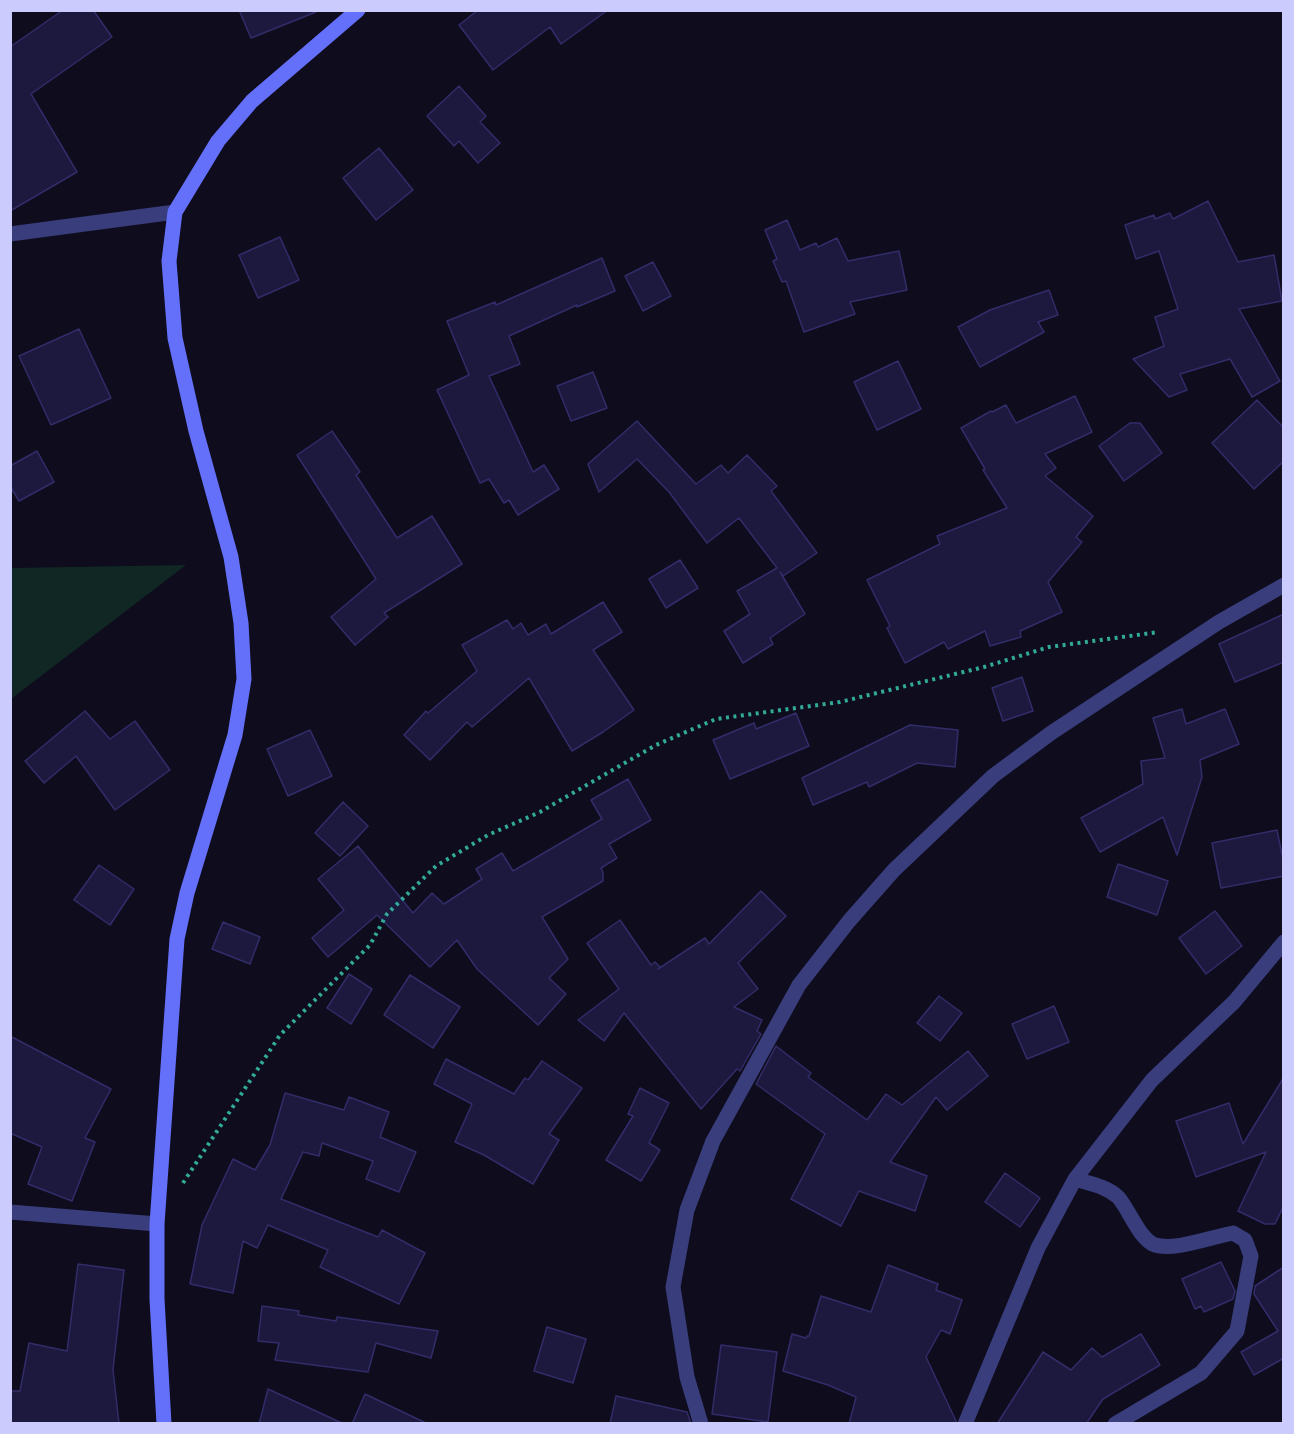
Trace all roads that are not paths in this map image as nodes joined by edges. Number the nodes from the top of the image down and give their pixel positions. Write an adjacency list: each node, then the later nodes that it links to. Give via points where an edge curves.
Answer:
1 (358, 10): 2 (main road, via 252,101 218,141)
2 (175, 212): 3 (street); 8 (main road, via 169,261 175,338 231,557 244,679 235,735 177,939)
3 (10, 234)
4 (1284, 585): 10 (street, via 1219,622 993,776 894,870 799,985 713,1141 687,1210 673,1287 687,1377)
5 (1284, 942): 6 (street, via 1234,1002 1152,1080)
6 (1075, 1179): 11 (street, via 1038,1248); 12 (street, via 1104,1188 1118,1198 1153,1245 1171,1246 1233,1233 1245,1240 1251,1256 1237,1331 1201,1373)
7 (10, 1212): 8 (street)
8 (157, 1224): 9 (main road)
9 (164, 1424)
10 (701, 1424)
11 (964, 1424)
12 (1115, 1424)

